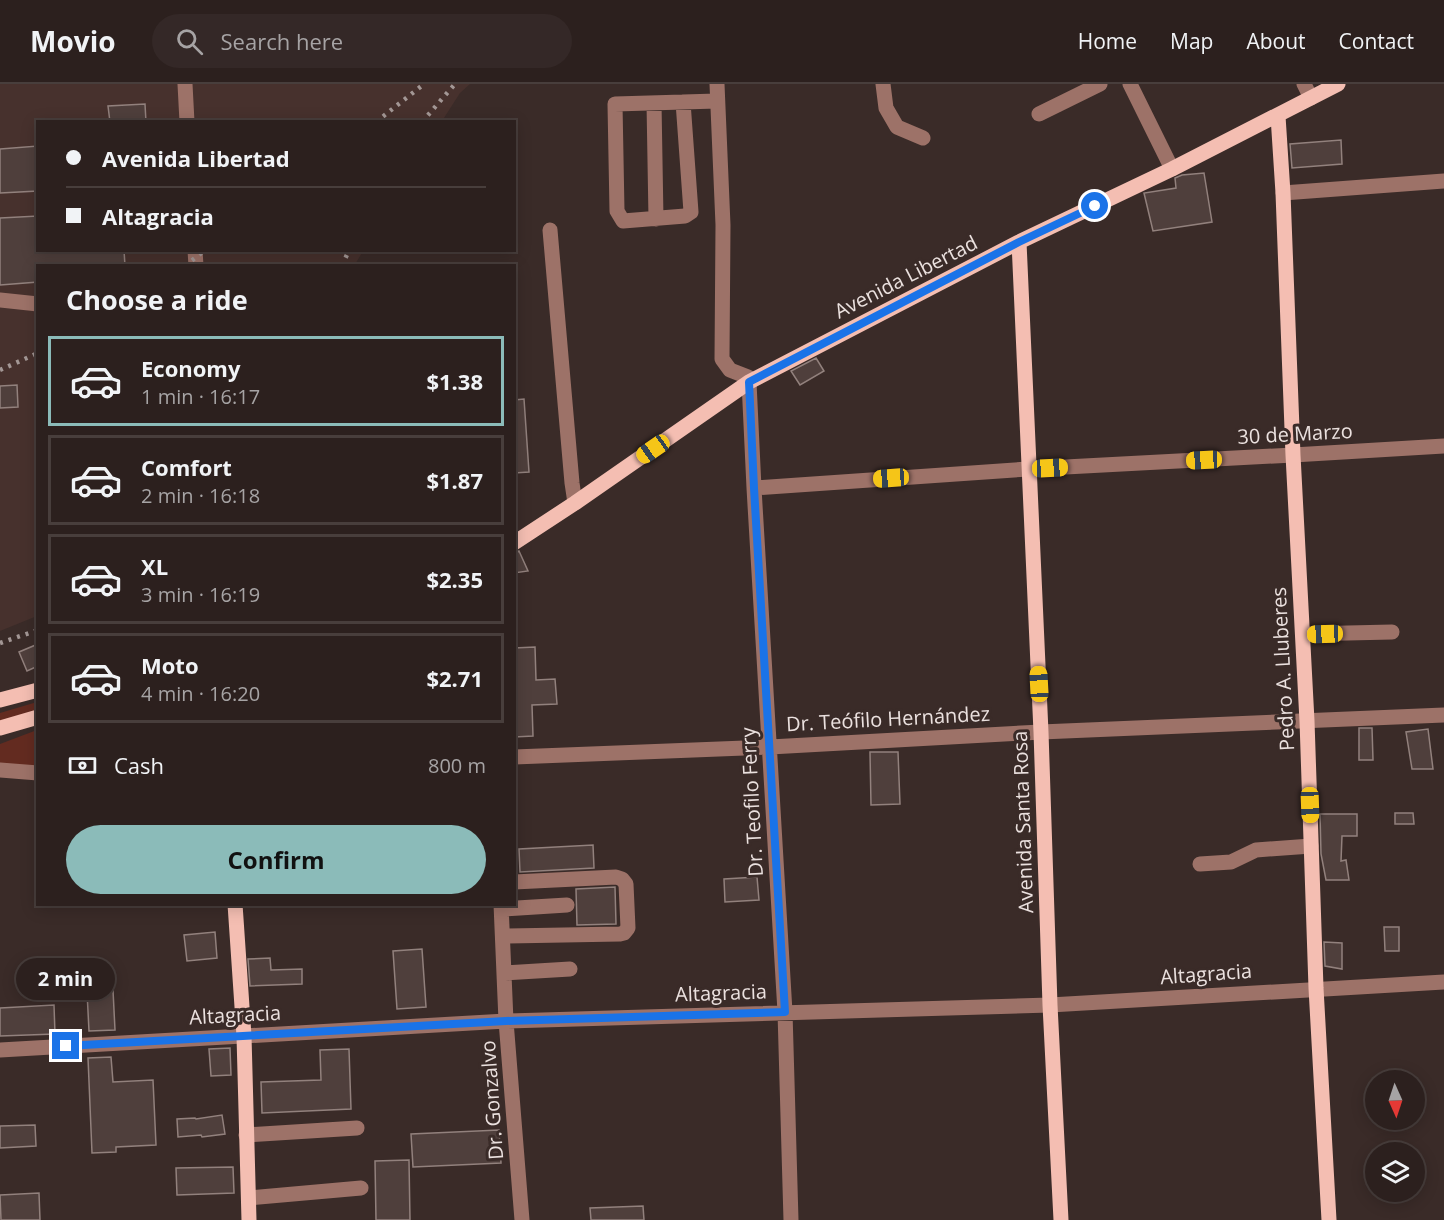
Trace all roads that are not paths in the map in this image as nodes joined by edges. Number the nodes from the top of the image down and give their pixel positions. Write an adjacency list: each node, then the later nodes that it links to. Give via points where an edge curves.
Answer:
1 (185, 84): 13 (street)
2 (717, 84): 8 (street)
3 (883, 84): 14 (street, via 886,108 897,127)
4 (1100, 84): 11 (street)
5 (1130, 84): 15 (street)
6 (1338, 84): 7 (main road, Avenida Libertad)
7 (1308, 91): 12 (main road, Avenida Libertad)
8 (717, 101): 10 (street); 23 (street, via 723,225 722,359 728,369 748,377)
9 (654, 102): 10 (street); 18 (street); 18 (street, via 615,104 617,211 623,221)
10 (683, 102): 18 (street, via 691,212)
11 (1039, 114)
12 (1278, 116): 15 (main road, Avenida Libertad); 17 (main road, Pedro A. Lluberes)
13 (187, 120)
14 (923, 138)
15 (1172, 169): 20 (main road, Avenida Libertad)
16 (1444, 181): 17 (street)
17 (1283, 193): 25 (main road, Pedro A. Lluberes)
18 (656, 219)
19 (550, 230): 28 (street)
20 (1019, 242): 23 (main road, Avenida Libertad); 26 (main road, Avenida Santa Rosa)
21 (0, 300): 22 (street)
22 (36, 304)
23 (749, 382): 27 (street, Dr. Teofilo Ferry); 28 (main road, Avenida Libertad)
24 (1444, 446): 25 (street, 30 de Marzo)
25 (1293, 455): 26 (street, 30 de Marzo); 31 (main road, Pedro A. Lluberes)
26 (1028, 469): 27 (street, 30 de Marzo); 38 (main road, Avenida Santa Rosa)
27 (754, 488): 39 (street, Dr. Teofilo Ferry)
28 (575, 503): 29 (main road, Avenida Libertad)
29 (516, 542)
30 (1392, 632): 31 (street)
31 (1302, 634): 36 (main road, Pedro A. Lluberes)
32 (36, 691): 33 (main road)
33 (0, 700)
34 (1444, 715): 36 (street, Dr. Teófilo Hernández)
35 (36, 718): 37 (main road)
36 (1307, 721): 38 (street, Dr. Teófilo Hernández); 43 (main road, Pedro A. Lluberes)
37 (0, 728)
38 (1041, 732): 39 (street, Dr. Teófilo Hernández); 54 (main road, Avenida Santa Rosa)
39 (770, 747): 40 (street, Dr. Teófilo Hernández); 55 (street, Dr. Teofilo Ferry)
40 (516, 757)
41 (0, 770): 42 (street)
42 (36, 773)
43 (1311, 846): 44 (street, via 1256,850 1231,862); 53 (main road, Pedro A. Lluberes)
44 (1200, 864)
45 (516, 882): 49 (street, via 616,876 626,884 628,928 620,934)
46 (567, 905): 48 (street)
47 (235, 906): 57 (main road)
48 (501, 907): 49 (street, Dr. Gonzalvo)
49 (503, 936): 51 (street, Dr. Gonzalvo)
50 (570, 969): 51 (street)
51 (505, 973): 56 (street, Dr. Gonzalvo)
52 (1444, 982): 53 (street, Altagracia)
53 (1316, 988): 54 (street, Altagracia); 67 (main road, Pedro A. Lluberes)
54 (1050, 1005): 55 (street, Altagracia); 66 (main road, Avenida Santa Rosa)
55 (785, 1012): 56 (street, Altagracia); 65 (street, Dr. Teofilo Ferry)
56 (506, 1021): 57 (street, Altagracia); 64 (street, Dr. Gonzalvo)
57 (244, 1036): 58 (street, Altagracia); 60 (main road)
58 (0, 1050)
59 (357, 1128): 60 (street)
60 (246, 1135): 62 (main road)
61 (361, 1188): 62 (street)
62 (249, 1198): 63 (main road)
63 (249, 1220)
64 (522, 1220)
65 (791, 1220)
66 (1061, 1220)
67 (1329, 1220)

